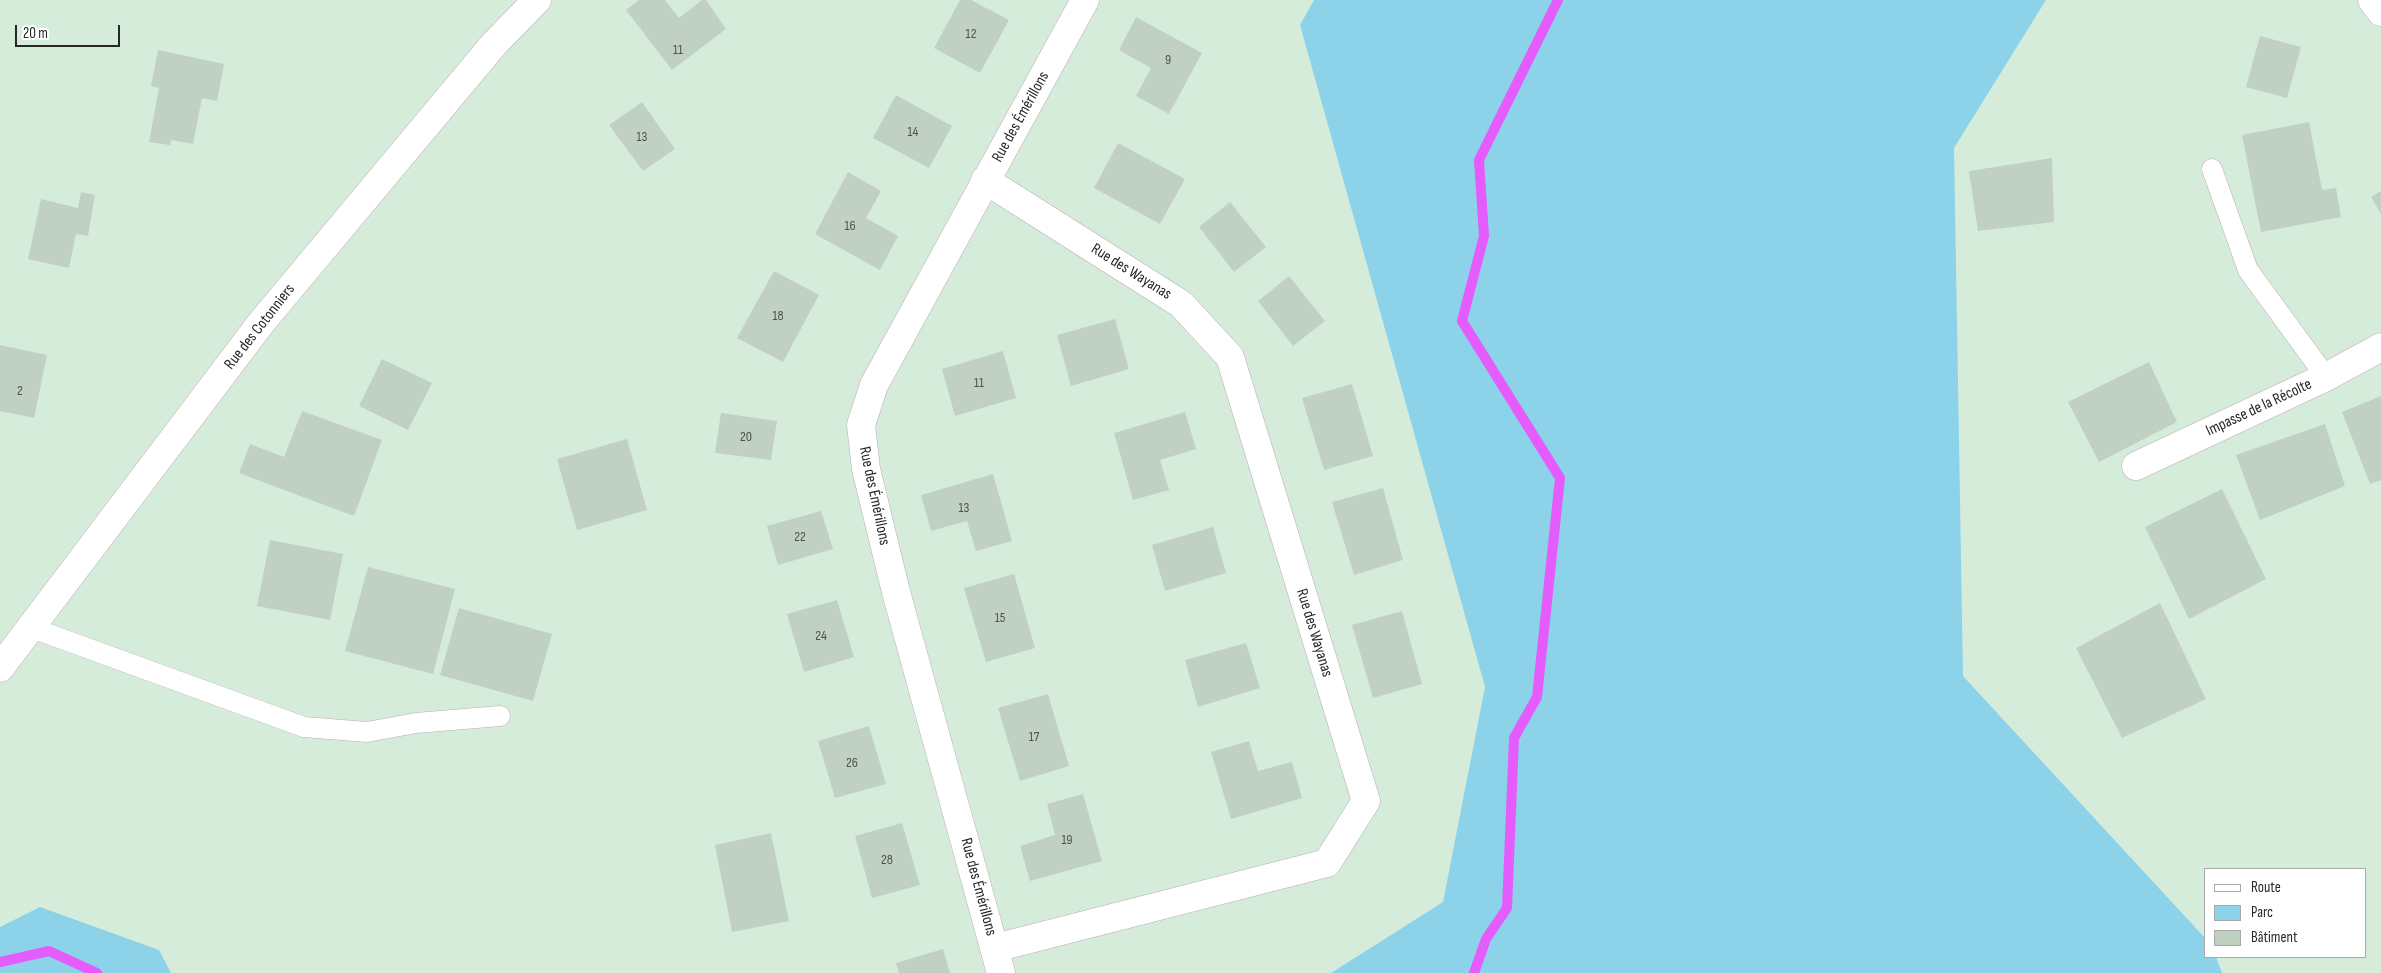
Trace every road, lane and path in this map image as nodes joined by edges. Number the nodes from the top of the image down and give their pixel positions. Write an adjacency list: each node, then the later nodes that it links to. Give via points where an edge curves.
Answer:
1 (537, 0): 10 (street, Rue des Cotonniers, via 494,44 261,323)
2 (1085, 0): 6 (street, Rue des Émérillons)
3 (2372, 0): 4 (street)
4 (2381, 12)
5 (2212, 169): 8 (lane, via 2248,270)
6 (985, 180): 13 (street, Rue des Émérillons, via 874,385 861,425 866,469 896,592); 13 (street, Rue des Wayanas, via 1181,304 1230,356 1366,802 1328,863)
7 (2381, 347): 8 (street, Impasse de la Récolte)
8 (2326, 377): 9 (street, Impasse de la Récolte)
9 (2136, 466)
10 (32, 628): 11 (street, Rue des Cotonniers); 12 (lane, via 304,727 367,732 416,723)
11 (0, 668)
12 (500, 716)
13 (998, 960)

